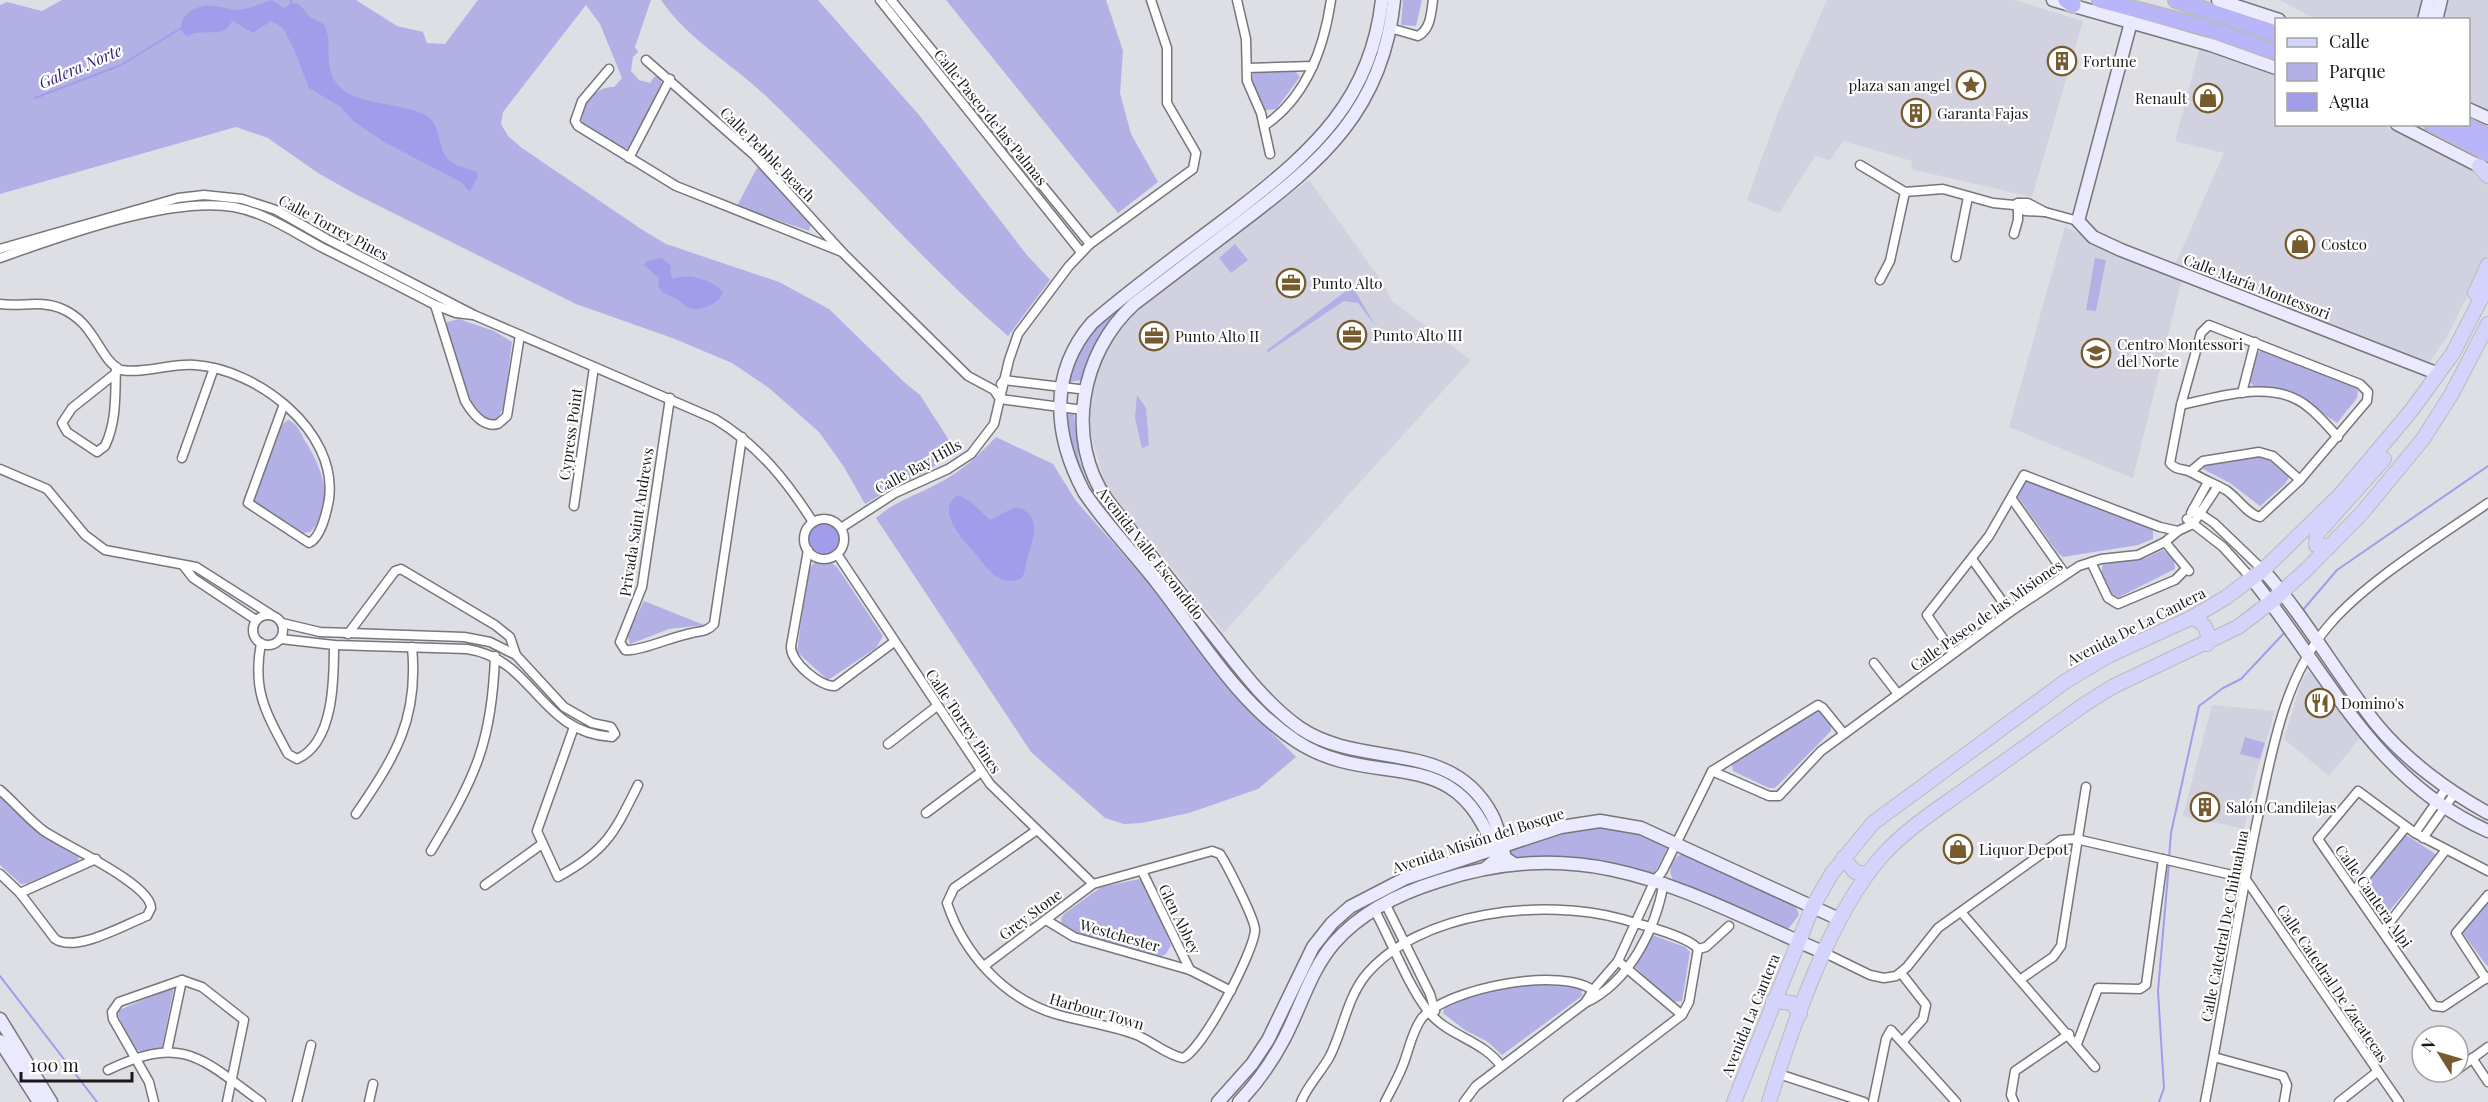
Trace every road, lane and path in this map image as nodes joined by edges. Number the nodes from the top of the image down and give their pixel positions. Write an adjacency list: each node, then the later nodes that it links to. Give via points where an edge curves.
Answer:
1 (879, 0): 50 (street, Calle Paseo de las Palmas)
2 (891, 0): 48 (street, Calle Paseo de las Palmas)
3 (1151, 0): 48 (street, Calle Bay Hills, via 1167,48 1167,103 1196,153 1196,164 1188,174)
4 (1237, 0): 27 (street, via 1246,39)
5 (1331, 0): 26 (street)
6 (1382, 0): 54 (street, Avenida Valle Escondido, via 1367,64 1344,108 1321,138)
7 (1395, 0): 22 (street, Avenida Valle Escondido)
8 (1433, 0): 22 (street, via 1422,34)
9 (2053, 0): 15 (street)
10 (2100, 0): 24 (highway)
11 (2176, 0): 20 (highway)
12 (2218, 0): 18 (street)
13 (2429, 0): 16 (street)
14 (2441, 0): 17 (street)
15 (2070, 3): 19 (street)
16 (2424, 18)
17 (2436, 18)
18 (2275, 19)
19 (2131, 22): 28 (street); 46 (street)
20 (2253, 25): 21 (highway); 23 (highway)
21 (2275, 26)
22 (1390, 28): 54 (street, Avenida Valle Escondido, via 1371,87 1330,148 1286,189)
23 (2275, 33)
24 (2275, 50)
25 (646, 60): 30 (street, Calle Pebble Beach)
26 (1313, 66): 27 (street); 33 (street, via 1288,105)
27 (1247, 68): 33 (street, via 1249,90)
28 (2275, 68)
29 (609, 69): 40 (street, Calle Pebble Beach, via 582,101 575,121)
30 (670, 79): 40 (street); 51 (street, Calle Pebble Beach, via 765,166)
31 (2470, 109): 32 (street)
32 (2488, 118)
33 (1264, 126): 39 (street)
34 (2401, 126): 42 (street)
35 (2436, 126): 38 (highway)
36 (2468, 126): 37 (highway)
37 (2488, 137)
38 (2488, 153)
39 (1270, 154)
40 (629, 158): 51 (street, Calle Pebble Beach, via 694,194)
41 (1860, 165): 43 (street)
42 (2485, 170)
43 (1905, 192): 44 (street, via 1937,188); 56 (street, via 1890,261)
44 (1968, 197): 45 (street); 52 (street)
45 (2017, 205): 46 (street, via 2025,211); 47 (street)
46 (2078, 221): 68 (street, Calle María Montessori, via 2093,237 2121,250)
47 (2014, 234)
48 (1090, 244): 50 (street, Calle Bay Hills)
49 (0, 249): 60 (street, Calle Torrey Pines, via 178,198 226,196 276,210)
50 (1081, 252): 69 (street, Calle Bay Hills, via 1018,334)
51 (843, 253): 71 (street, Calle Pebble Beach, via 968,376)
52 (1956, 256)
53 (0, 258): 59 (street, Calle Torrey Pines, via 173,207 232,207 279,223)
54 (1180, 262): 70 (street, Avenida Valle Escondido, via 1092,323 1076,346); 72 (street, Avenida Valle Escondido, via 1113,325 1095,357)
55 (2488, 265): 68 (main road)
56 (1880, 280)
57 (2488, 285): 74 (main road, Avenida De La Cantera, via 2453,353)
58 (0, 304): 67 (street, via 45,304 67,311 86,325)
59 (435, 305): 60 (street, Calle Torrey Pines); 62 (street, via 465,401 474,415 487,424 498,424 507,416)
60 (474, 315): 62 (street, Calle Torrey Pines)
61 (2488, 324): 75 (main road)
62 (520, 335): 65 (street, Calle Torrey Pines)
63 (2255, 342): 73 (street); 79 (street, via 2214,325 2203,329); 84 (street, via 2367,388 2367,401)
64 (2488, 342): 75 (main road)
65 (594, 366): 76 (street, Calle Torrey Pines); 93 (street, Cypress Point)
66 (214, 368): 67 (street, via 174,365); 78 (street, via 253,382); 85 (street)
67 (116, 370): 67 (street, via 72,408 62,423 66,432 94,451 103,449 110,435)
68 (2432, 371): 74 (main road)
69 (1004, 380): 70 (street); 71 (street); 77 (street, Calle Bay Hills)
70 (1061, 386): 72 (street); 80 (street, Avenida Valle Escondido)
71 (994, 390): 77 (street, Calle Pebble Beach)
72 (1087, 390): 81 (street, Avenida Valle Escondido)
73 (2242, 393): 79 (street); 84 (street, via 2270,393 2300,401)
74 (2422, 395): 82 (main road, Avenida De La Cantera)
75 (2451, 395): 101 (main road, via 2408,459)
76 (670, 398): 83 (street, Calle Torrey Pines, via 716,419); 83 (street, Privada Saint Andrews, via 640,593 620,642 626,650 706,631 714,624)
77 (1000, 399): 80 (street); 97 (street, Calle Bay Hills, via 990,432 971,454 895,493)
78 (284, 404): 78 (street, via 313,438 328,475 327,511 316,537 309,543 248,501)
79 (2181, 405): 87 (street, via 2169,459 2173,466)
80 (1059, 409): 81 (street); 148 (street, Avenida Valle Escondido, via 1064,447 1084,492 1260,712 1298,742 1330,759 1420,773 1440,782 1461,797)
81 (1083, 410): 148 (street, Avenida Valle Escondido, via 1086,448 1103,494 1267,699 1300,727 1334,745 1440,766 1477,795 1492,815)
82 (2398, 427): 101 (main road, via 2392,447 2380,465 2317,534 2316,545); 108 (main road, Avenida De La Cantera, via 2316,521)
83 (742, 437): 95 (street, Calle Torrey Pines, via 782,475)
84 (2338, 437): 88 (street)
85 (182, 458)
86 (0, 469): 106 (street, via 47,489 85,535 105,550)
87 (2190, 471): 88 (street, via 2203,461 2259,452 2273,456); 89 (street)
88 (2300, 480): 90 (street, via 2260,517)
89 (2208, 482): 90 (street); 94 (street, Calle Paseo de las Misiones)
90 (2218, 486): 94 (street, Calle Paseo de las Misiones)
91 (2012, 499): 96 (street, via 2024,475 2160,527); 104 (street); 107 (street)
92 (2488, 503): 117 (street, Calle Catedral De Chihuahua, via 2356,598)
93 (574, 506)
94 (2197, 512): 96 (street, Calle Paseo de las Misiones); 98 (street)
95 (813, 522): 97 (street, via 829,519); 102 (street, via 805,535)
96 (2186, 525): 99 (street); 100 (street, Calle Paseo de las Misiones)
97 (841, 528): 103 (street, via 843,545)
98 (2226, 534): 99 (street); 108 (street)
99 (2218, 542): 108 (street)
100 (2165, 543): 105 (street, Calle Paseo de las Misiones, via 2138,555); 105 (street, via 2188,570 2175,580 2118,604 2108,598)
101 (2329, 547): 109 (main road)
102 (808, 550): 103 (street, via 821,558); 119 (street, via 791,646 795,660 822,682 835,686)
103 (837, 554): 119 (street, Calle Torrey Pines)
104 (1972, 559): 111 (street); 124 (street, via 1927,615)
105 (2091, 562): 107 (street, Calle Paseo de las Misiones)
106 (183, 565): 112 (street, via 201,570); 114 (street, via 193,578)
107 (2065, 574): 111 (street, Calle Paseo de las Misiones)
108 (2258, 574): 109 (street); 110 (street); 113 (main road, Avenida De La Cantera)
109 (2287, 597): 110 (main road); 117 (street)
110 (2275, 607): 121 (main road); 126 (street)
111 (2010, 612): 124 (street, Calle Paseo de las Misiones)
112 (270, 614): 114 (street); 115 (street)
113 (2191, 618): 121 (main road, via 2204,624 2209,637); 160 (main road, Avenida De La Cantera, via 2066,681 1887,811)
114 (256, 620): 120 (street, via 253,631)
115 (282, 623): 116 (street, via 310,631); 118 (street)
116 (348, 634): 125 (street, via 464,637 489,642); 125 (street, via 395,570 401,569 495,625 510,637)
117 (2313, 635): 126 (street, Calle Catedral De Chihuahua); 139 (street, via 2378,726)
118 (281, 639): 120 (street, via 272,645); 122 (street)
119 (894, 642): 130 (street, Calle Torrey Pines)
120 (261, 643): 122 (street, via 257,677 261,699 288,754 297,759 313,747 326,720 332,695)
121 (2207, 644): 168 (main road, via 2114,686 2085,704 1916,825)
122 (334, 645): 123 (street)
123 (412, 646): 127 (street, via 467,649); 144 (street, via 414,687 408,724 392,760)
124 (1953, 653): 129 (street, Calle Paseo de las Misiones)
125 (516, 655): 131 (street, via 564,707 592,723 613,728 615,734 609,737)
126 (2308, 655): 140 (street, via 2379,752); 170 (street, Calle Catedral De Chihuahua, via 2277,731)
127 (495, 656): 131 (street, via 512,668 554,714); 157 (street, via 484,746 470,783)
128 (1874, 663): 129 (street)
129 (1898, 694): 132 (street, Calle Paseo de las Misiones)
130 (937, 706): 133 (street); 135 (street, Calle Torrey Pines)
131 (574, 727): 155 (street, via 537,831)
132 (1844, 734): 134 (street, Calle Paseo de las Misiones, via 1812,759 1776,797); 134 (street, via 1818,705)
133 (888, 744)
134 (1712, 771): 154 (street)
135 (981, 772): 141 (street); 147 (street, Calle Torrey Pines)
136 (638, 785): 155 (street, via 605,845 579,866 558,877)
137 (2086, 787): 152 (street)
138 (0, 789): 162 (street, via 48,833)
139 (2451, 790): 140 (street); 143 (street)
140 (2441, 805): 142 (street); 145 (street); 149 (street)
141 (926, 813)
142 (2429, 813): 145 (street); 150 (street)
143 (2488, 813)
144 (356, 814)
145 (2438, 819): 151 (street)
146 (2406, 827): 150 (street, Calle Cantera Alpi); 173 (street); 173 (street, Calle Cantera Alpi, via 2358,791 2320,834 2319,842)
147 (1037, 830): 171 (street, Calle Torrey Pines); 191 (street, Harbour Town, via 954,888 948,897 958,931)
148 (1492, 831): 153 (street); 156 (street, Avenida Valle Escondido); 159 (street)
149 (2488, 831)
150 (2415, 833): 151 (street, Calle Cantera Alpi)
151 (2424, 838): 158 (street, Calle Cantera Alpi)
152 (2076, 839): 161 (street); 178 (street, via 2056,841); 197 (street, via 2058,952)
153 (1517, 840): 154 (street, Avenida Misión del Bosque, via 1574,823 1600,821 1641,828); 156 (street, Avenida Misión del Bosque)
154 (1677, 843): 169 (street); 177 (street, Avenida Misión del Bosque)
155 (542, 844): 172 (street)
156 (1498, 847): 159 (street, Avenida Misión del Bosque); 163 (street, Avenida Valle Escondido); 164 (street, via 1497,859)
157 (431, 851)
158 (2445, 851): 166 (street, Calle Cantera Alpi); 184 (street)
159 (1480, 853): 231 (street, Avenida Misión del Bosque, via 1392,884 1350,907 1332,923 1306,958 1277,1026 1261,1052)
160 (1843, 858): 168 (main road, via 1855,872); 177 (main road, Avenida De La Cantera)
161 (2163, 859): 170 (street); 208 (street, via 2146,982 2142,988 2102,987 2095,991)
162 (96, 860): 174 (street); 174 (street, via 148,897 151,908 147,916 79,944 62,944)
163 (1514, 864): 164 (street, Avenida Misión del Bosque); 169 (street, Avenida Misión del Bosque, via 1600,866)
164 (1486, 868): 176 (street, Avenida Misión del Bosque, via 1429,884)
165 (1142, 871): 171 (street, Harbour Town); 193 (street, Glen Abbey); 198 (street, Harbour Town, via 1212,851 1220,854 1255,926)
166 (2488, 871)
167 (0, 874): 174 (street)
168 (1867, 874): 180 (main road)
169 (1660, 878): 181 (street); 183 (street); 185 (street, Avenida Misión del Bosque)
170 (2245, 878): 213 (street, Calle Catedral De Chihuahua); 218 (street, Calle Catedral De Zacatecas)
171 (1093, 884): 179 (street, Grey Stone)
172 (485, 885)
173 (2354, 891): 184 (street, Calle Cantera Alpi)
174 (20, 893)
175 (2488, 896): 195 (street, Calle Cantera Alpi, via 2456,933)
176 (1380, 906): 186 (street); 188 (street); 232 (street, Avenida Misión del Bosque, via 1347,929 1323,957 1270,1062)
177 (1813, 906): 180 (street, Avenida Misión del Bosque); 185 (main road, Avenida De La Cantera)
178 (1961, 912): 194 (street, via 1931,936); 197 (street)
179 (1046, 920): 191 (street, Grey Stone); 193 (street, Westchester, via 1074,937)
180 (1839, 920): 189 (main road)
181 (1637, 924): 183 (street); 186 (street, via 1559,908 1520,910 1464,921); 190 (street)
182 (1729, 926): 187 (street, via 1706,947)
183 (1648, 928): 187 (street, via 1690,942); 192 (street)
184 (2383, 931): 195 (street, Calle Cantera Alpi, via 2437,1008)
185 (1797, 941): 189 (street, Avenida Misión del Bosque); 200 (main road, Avenida La Cantera)
186 (1406, 943): 188 (street); 201 (street)
187 (1698, 949): 203 (street, via 1689,1002)
188 (1396, 950): 201 (street); 233 (street, via 1358,987 1331,1054)
189 (1825, 953): 194 (street, via 1870,975 1884,978); 202 (main road)
190 (1618, 961): 192 (street); 199 (street)
191 (984, 966): 198 (street, Harbour Town, via 1017,995 1039,1008 1133,1033 1183,1058 1202,1038)
192 (1628, 969): 199 (street); 203 (street)
193 (1190, 970): 198 (street, Glen Abbey)
194 (1898, 974): 207 (street, via 1926,1005 1923,1019)
195 (2487, 978)
196 (182, 980): 211 (street); 212 (street, via 119,1002 113,1010 113,1018); 220 (street, via 202,987 244,1020)
197 (2020, 980): 205 (street)
198 (1231, 991)
199 (1597, 993): 201 (street, via 1568,981 1518,982 1464,995); 215 (street)
200 (1773, 1001): 202 (main road, via 1792,1003); 236 (main road, Avenida La Cantera)
201 (1433, 1012): 215 (street, via 1452,1031 1482,1047); 234 (street, via 1416,1029)
202 (1800, 1014): 219 (main road)
203 (1682, 1015): 235 (street)
204 (0, 1018): 225 (street)
205 (2069, 1034): 208 (street); 241 (street, via 2018,1068 2012,1079)
206 (0, 1041): 224 (street)
207 (1903, 1041): 239 (street, via 1893,1031 1887,1034); 240 (street)
208 (2077, 1044): 216 (street)
209 (311, 1045): 229 (street)
210 (2488, 1047): 214 (street)
211 (167, 1051): 212 (street); 220 (street, via 204,1060)
212 (135, 1057): 217 (street); 226 (street, via 149,1082)
213 (2214, 1057): 242 (street, Calle Catedral De Chihuahua); 243 (street, via 2283,1076 2287,1085)
214 (2472, 1058): 221 (street)
215 (1502, 1066): 223 (street, via 1476,1086)
216 (2095, 1067)
217 (108, 1070)
218 (2378, 1071): 244 (street); 245 (street, Calle Catedral De Zacatecas)
219 (1779, 1074): 237 (main road); 238 (street)
220 (232, 1081): 227 (street); 228 (street)
221 (2488, 1082)
222 (373, 1084): 230 (street)
223 (1466, 1101)
224 (39, 1102)
225 (51, 1102)
226 (154, 1102)
227 (227, 1102)
228 (261, 1102)
229 (297, 1102)
230 (369, 1102)
231 (1218, 1102)
232 (1239, 1102)
233 (1301, 1102)
234 (1384, 1102)
235 (1568, 1102)
236 (1734, 1102)
237 (1769, 1102)
238 (1864, 1102)
239 (1873, 1102)
240 (1956, 1102)
241 (2014, 1102)
242 (2205, 1102)
243 (2284, 1102)
244 (2339, 1102)
245 (2398, 1102)

